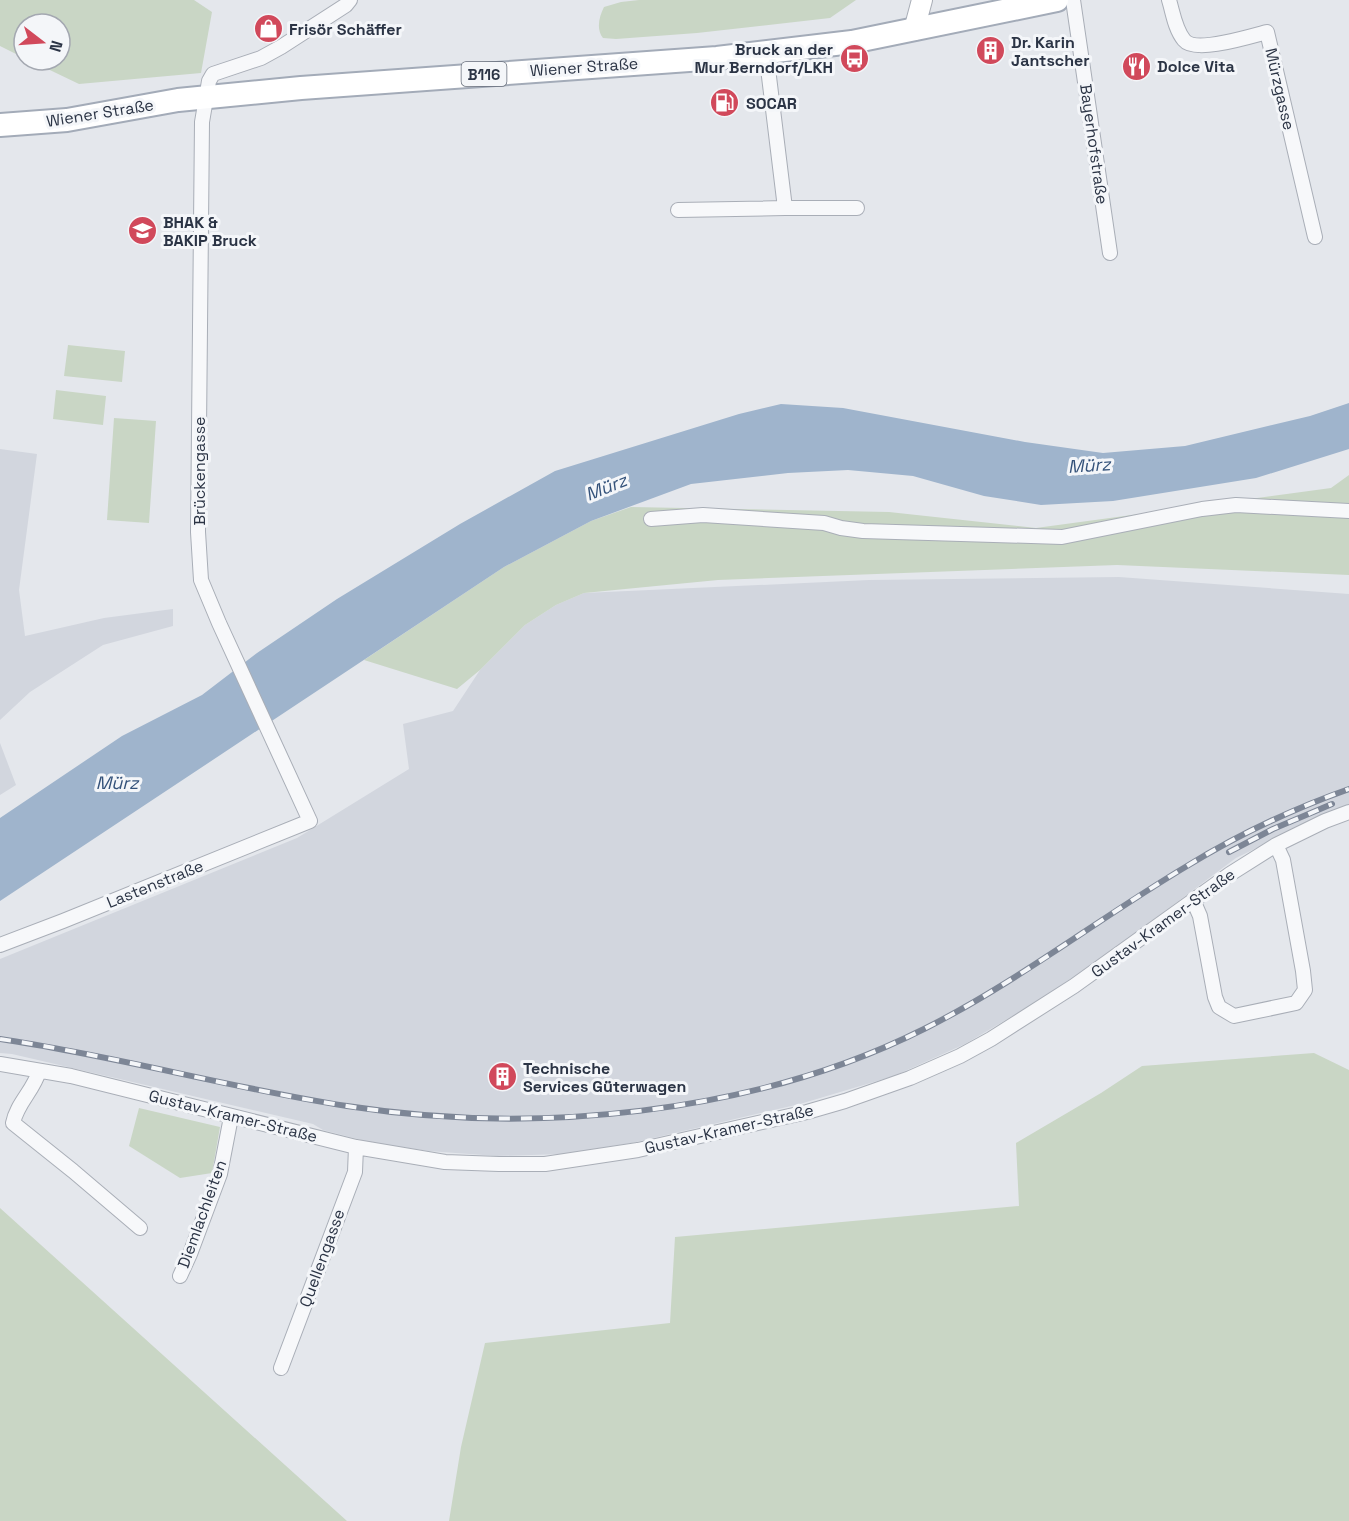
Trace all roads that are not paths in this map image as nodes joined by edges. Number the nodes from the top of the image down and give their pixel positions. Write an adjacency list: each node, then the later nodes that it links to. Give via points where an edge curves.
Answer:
1 (350, 0): 8 (street, Brückengasse, via 261,58 213,74)
2 (921, 0): 6 (main road)
3 (1057, 0): 6 (main road, Wiener Straße / B116)
4 (1073, 0): 14 (street, Bayerhofstraße)
5 (1169, 0): 13 (street, Mürzgasse, via 1184,41 1195,46 1267,32)
6 (914, 30): 7 (main road, Wiener Straße / B116)
7 (766, 52): 8 (main road, Wiener Straße / B116); 10 (street)
8 (206, 98): 9 (main road, Wiener Straße / B116, via 68,120); 18 (street, Brückengasse, via 202,122 198,532 201,580)
9 (0, 125)
10 (785, 208): 11 (street); 12 (street)
11 (857, 208)
12 (678, 210)
13 (1315, 237)
14 (1110, 252)
15 (1349, 512): 16 (street, via 1236,505 1062,537 863,531 824,523 703,515)
16 (651, 519)
17 (1349, 812): 19 (street, Gustav-Kramer-Straße)
18 (310, 821): 21 (street, Lastenstraße)
19 (1276, 845): 20 (street, Gustav-Kramer-Straße); 20 (street, via 1303,971 1305,990 1296,1003 1234,1016 1219,1007 1200,916)
20 (1193, 900): 25 (street, Gustav-Kramer-Straße, via 1074,986 991,1039 935,1067 844,1101 638,1150 545,1164 445,1162)
21 (0, 945)
22 (0, 1064): 23 (street, Gustav-Kramer-Straße)
23 (39, 1071): 24 (street, Gustav-Kramer-Straße); 26 (street, via 13,1123)
24 (231, 1116): 25 (street, Gustav-Kramer-Straße); 27 (street, Diemlachleiten, via 220,1174)
25 (356, 1148): 28 (street, Quellengasse, via 355,1172)
26 (140, 1228)
27 (180, 1276)
28 (281, 1368)

